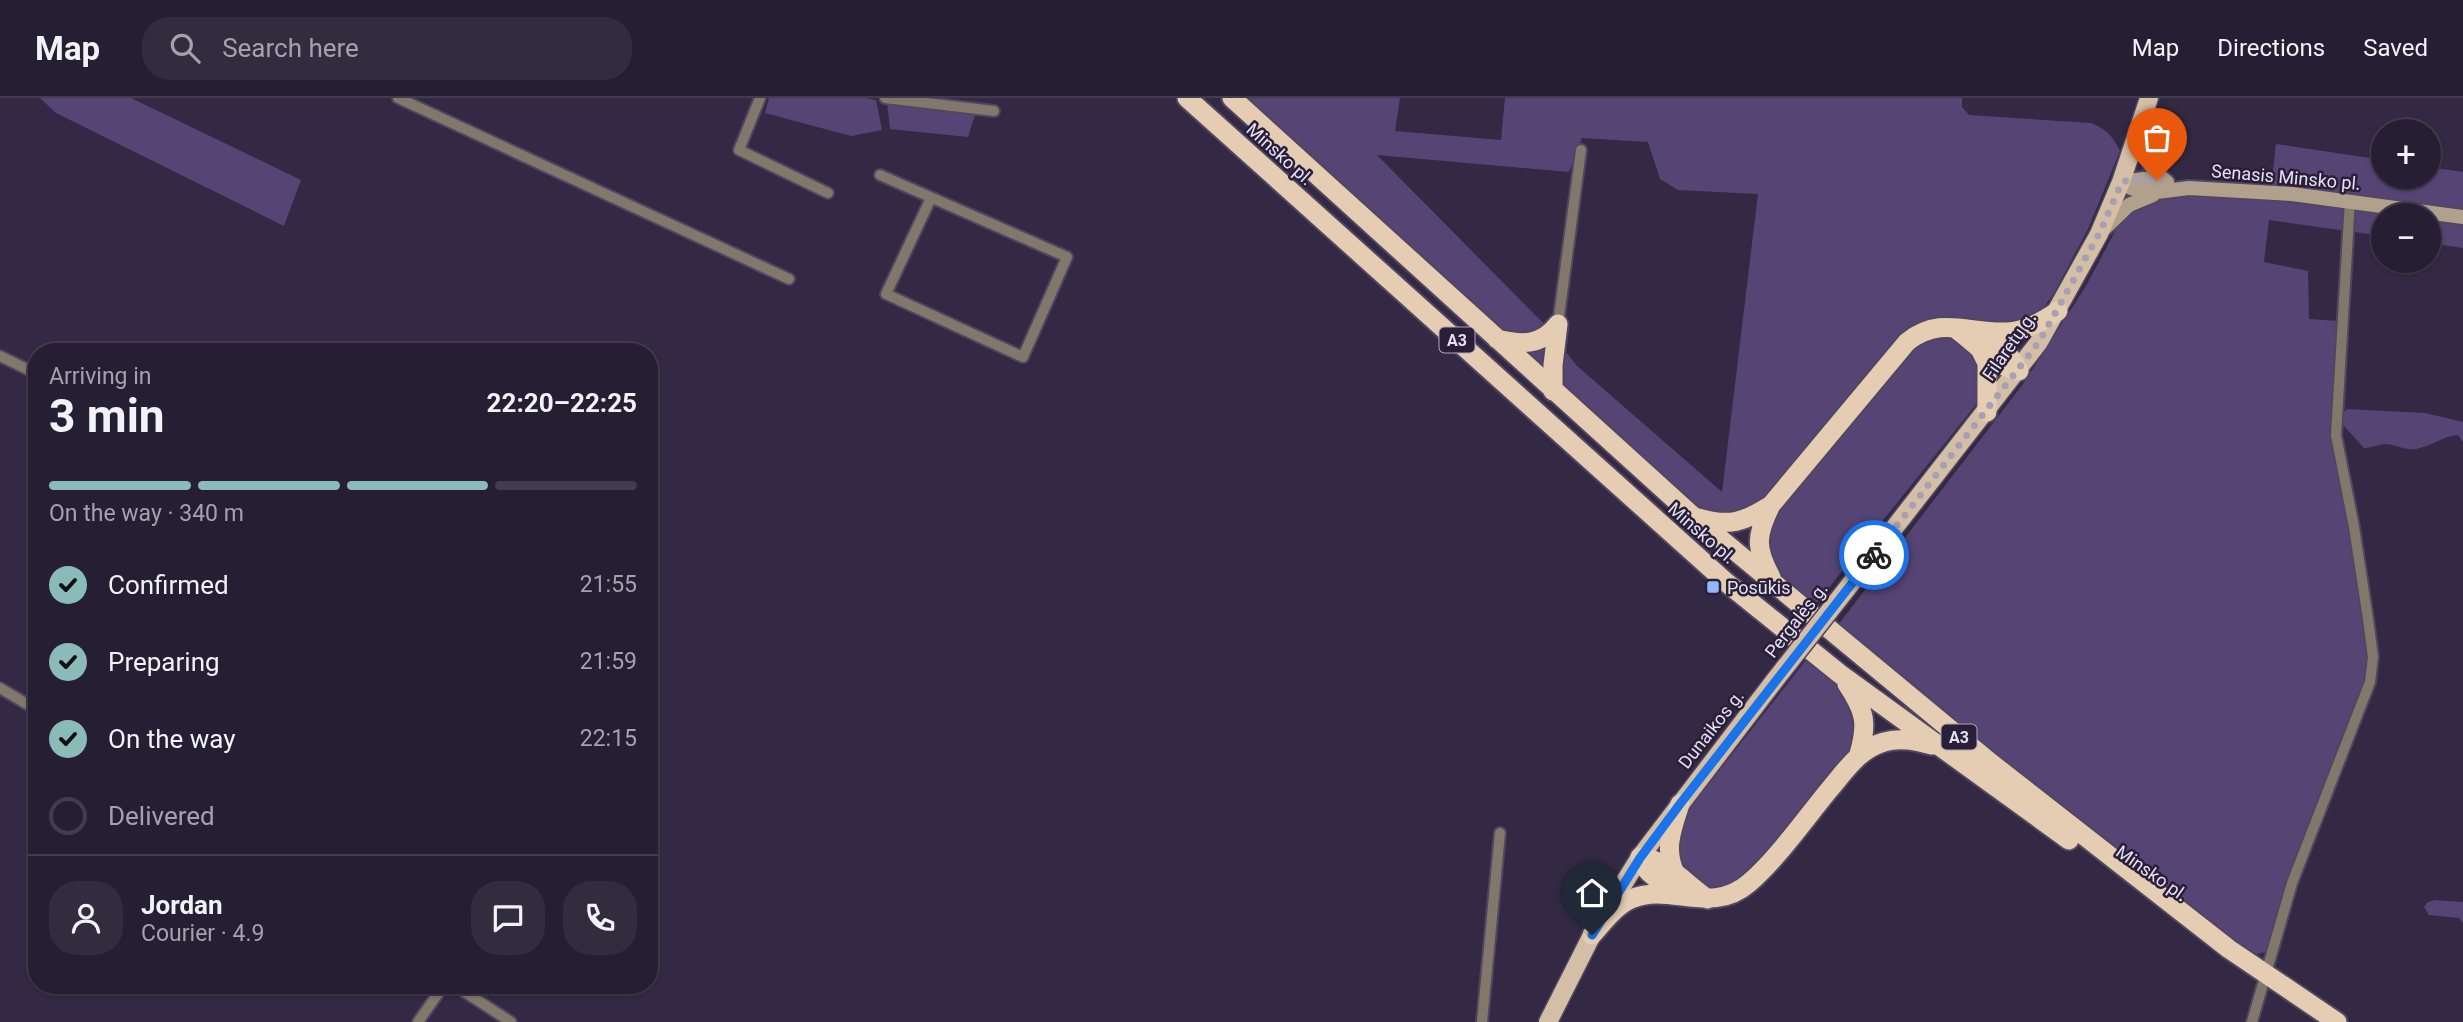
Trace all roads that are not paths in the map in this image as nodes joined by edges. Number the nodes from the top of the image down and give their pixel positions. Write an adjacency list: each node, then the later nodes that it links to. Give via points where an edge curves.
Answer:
1 (398, 98): 17 (street)
2 (760, 98): 12 (street, via 739,150)
3 (885, 98): 7 (street)
4 (1187, 98): 31 (highway, Minsko pl. / A3, via 1628,496)
5 (1232, 98): 21 (highway, Minsko pl. / A3)
6 (2147, 105): 10 (main road, Filaretų g.); 11 (main road, via 2148,163)
7 (994, 111)
8 (1581, 150): 19 (street)
9 (880, 175): 13 (street)
10 (2122, 182): 11 (main road, Senasis Minsko pl., via 2144,179); 16 (main road, Filaretų g.)
11 (2162, 188): 14 (main road, Senasis Minsko pl.); 16 (main road, via 2129,205)
12 (828, 193)
13 (931, 198): 13 (street, via 1067,257 1024,357 886,294)
14 (2350, 200): 15 (main road, Senasis Minsko pl.); 44 (street, via 2336,435 2356,540 2372,670 2292,883)
15 (2463, 217)
16 (2099, 234): 18 (main road, Filaretų g.)
17 (789, 279)
18 (2058, 311): 20 (highway, via 2016,331); 24 (main road, Filaretų g.)
19 (1558, 324): 21 (highway, via 1543,339 1526,344); 25 (highway)
20 (1969, 335): 24 (highway, via 1997,344); 26 (highway, via 1987,363); 27 (highway, via 1934,327 1916,334)
21 (1495, 339): 25 (highway, Minsko pl. / A3)
22 (0, 356): 23 (street)
23 (28, 370)
24 (2019, 371): 26 (main road, Filaretų g.)
25 (1553, 391): 28 (highway, Minsko pl. / A3)
26 (1987, 412): 30 (main road, Filaretų g.)
27 (1771, 505): 28 (highway, via 1735,523); 29 (highway, via 1759,545)
28 (1694, 517): 29 (highway, Minsko pl. / A3)
29 (1776, 585): 43 (highway, Minsko pl. / A3, via 1991,763)
30 (1849, 586): 32 (main road, Pergalės g., bridge)
31 (1840, 674): 35 (highway, Minsko pl. / A3); 36 (highway, via 1863,713 1865,731)
32 (1775, 680): 37 (main road, Dunaikos g.)
33 (0, 688): 34 (street)
34 (28, 705)
35 (1939, 747): 36 (highway, via 1901,739); 43 (highway, Minsko pl. / A3, via 2176,917)
36 (1859, 754): 41 (highway, via 1750,883 1732,895)
37 (1680, 804): 39 (main road, Dunaikos g.); 40 (highway, via 1668,852)
38 (1500, 833): 49 (street)
39 (1640, 858): 40 (highway, via 1655,861); 41 (highway, via 1651,875); 42 (main road)
40 (1676, 875): 41 (highway)
41 (1700, 898): 42 (highway, via 1632,898)
42 (1592, 935): 50 (main road)
43 (2229, 949): 44 (highway, Minsko pl. / A3)
44 (2265, 974): 51 (street); 52 (highway, Minsko pl. / A3)
45 (438, 994): 47 (street)
46 (468, 994): 48 (street)
47 (418, 1022)
48 (511, 1022)
49 (1482, 1022)
50 (1548, 1022)
51 (2252, 1022)
52 (2337, 1022)

